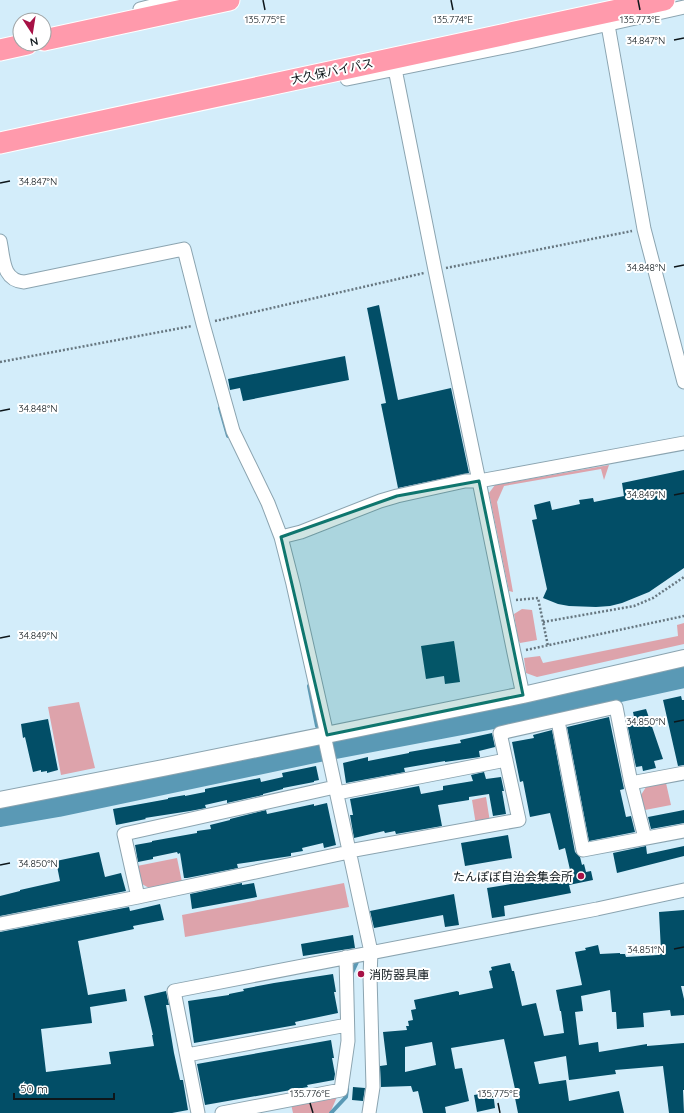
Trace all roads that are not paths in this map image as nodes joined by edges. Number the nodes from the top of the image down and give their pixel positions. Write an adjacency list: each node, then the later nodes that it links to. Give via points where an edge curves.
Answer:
1 (176, 0): 6 (street)
2 (229, 0): 7 (highway)
3 (664, 0): 12 (highway, 大久保バイパス)
4 (684, 7): 5 (street)
5 (608, 25): 11 (street); 15 (street, via 644,229)
6 (52, 33)
7 (52, 38)
8 (12, 45): 10 (street)
9 (12, 47): 10 (highway)
10 (0, 49)
11 (395, 69): 12 (street, via 245,98); 17 (street)
12 (212, 97): 13 (highway, 大久保バイパス)
13 (0, 143)
14 (0, 241): 18 (street, via 6,271 11,278 24,282 184,249 199,325 233,431 268,503)
15 (684, 382)
16 (684, 443): 17 (street)
17 (479, 481): 18 (street, via 465,481 397,496); 20 (street)
18 (281, 537): 22 (street)
19 (684, 658): 20 (street)
20 (523, 695): 22 (street)
21 (558, 721): 23 (street, via 500,733); 25 (street, via 616,707); 29 (street, via 583,850)
22 (326, 737): 26 (street); 27 (street)
23 (506, 760): 26 (street); 30 (street, via 519,820)
24 (684, 772): 25 (street)
25 (631, 783): 29 (street)
26 (336, 790): 30 (street); 32 (street, via 124,834)
27 (0, 800)
28 (684, 831): 29 (street)
29 (645, 838)
30 (349, 851): 32 (street); 34 (street)
31 (684, 890): 34 (street)
32 (138, 897): 33 (street)
33 (0, 924)
34 (372, 952): 35 (street); 40 (street, via 370,976 373,1087)
35 (346, 957): 36 (street); 37 (street, via 174,991)
36 (347, 1024): 37 (street); 39 (street, via 348,1041 341,1090)
37 (187, 1055): 38 (street)
38 (198, 1113)
39 (222, 1113)
40 (369, 1113)

